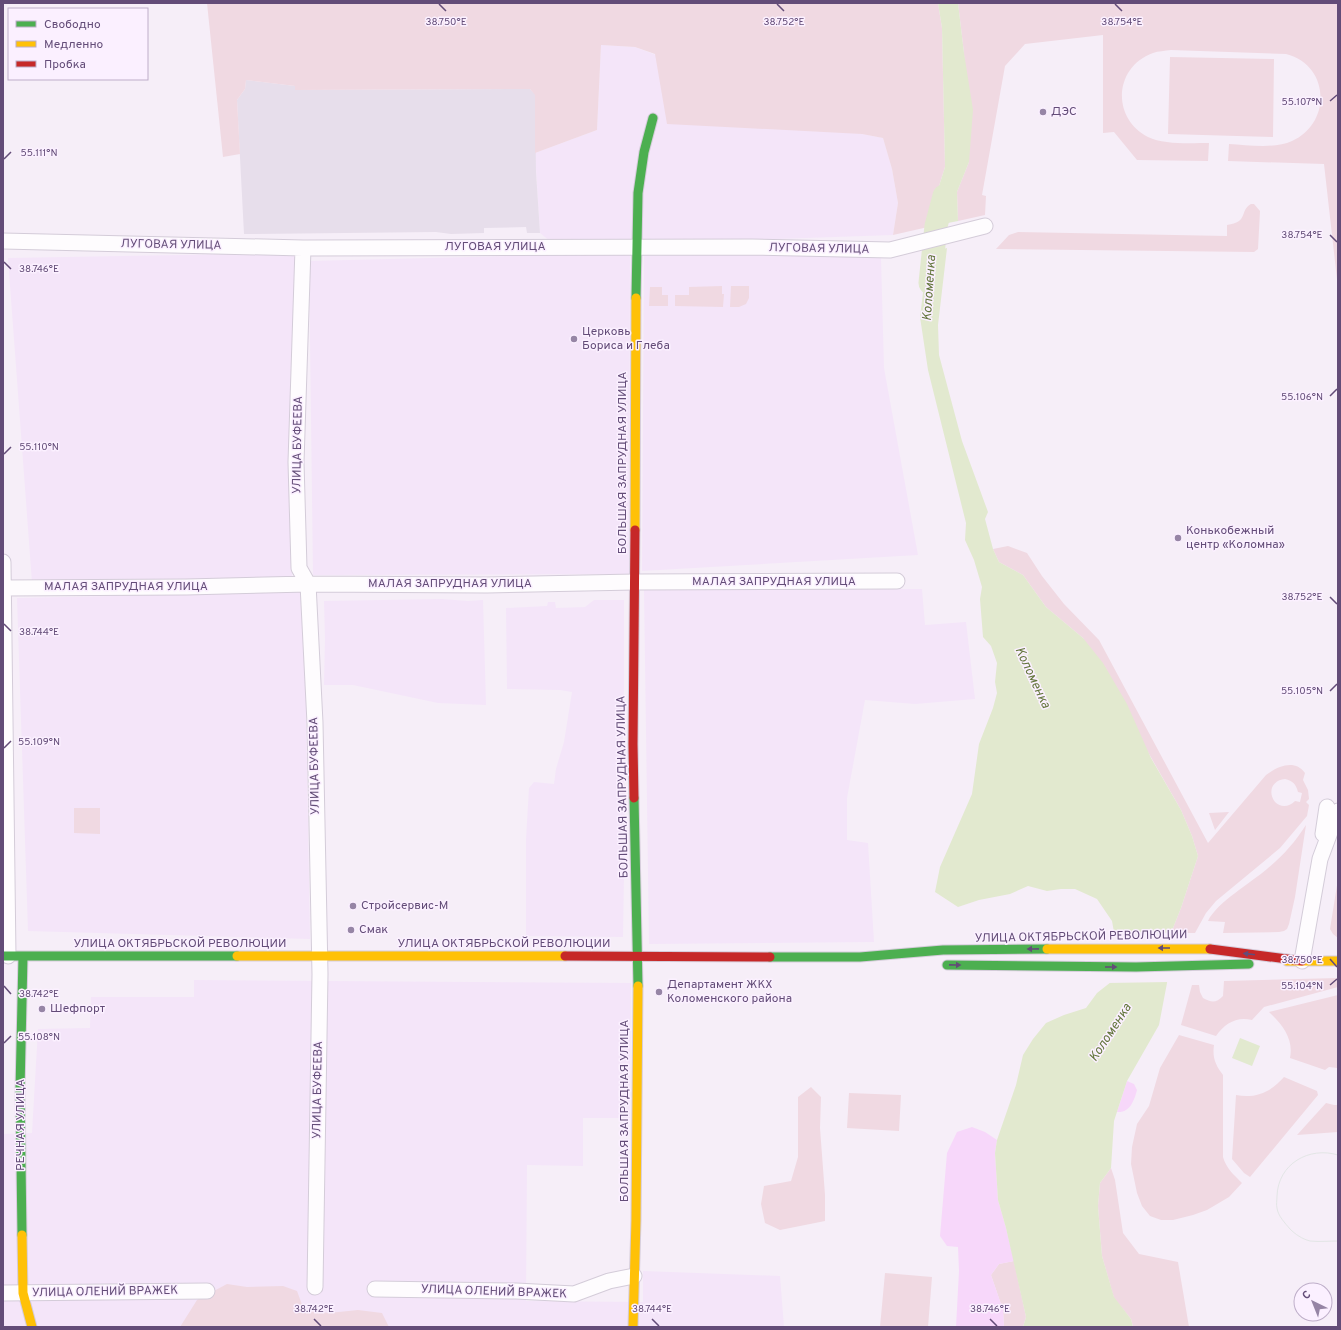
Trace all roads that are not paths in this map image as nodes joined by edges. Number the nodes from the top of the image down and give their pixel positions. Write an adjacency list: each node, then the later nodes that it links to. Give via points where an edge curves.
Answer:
1 (653, 118): 4 (main road, БОЛЬШАЯ ЗАПРУДНАЯ УЛИЦА, via 644,152 638,193)
2 (985, 226): 4 (street, ЛУГОВАЯ УЛИЦА, via 890,250)
3 (3, 240): 5 (street, ЛУГОВАЯ УЛИЦА)
4 (636, 247): 5 (street, ЛУГОВАЯ УЛИЦА); 8 (main road, БОЛЬШАЯ ЗАПРУДНАЯ УЛИЦА)
5 (303, 248): 9 (street, УЛИЦА БУФЕЕВА, via 296,462 299,568)
6 (3, 562): 10 (street)
7 (897, 581): 8 (street, МАЛАЯ ЗАПРУДНАЯ УЛИЦА)
8 (635, 582): 9 (street, МАЛАЯ ЗАПРУДНАЯ УЛИЦА, via 487,585); 15 (main road, БОЛЬШАЯ ЗАПРУДНАЯ УЛИЦА, via 633,744)
9 (308, 584): 10 (street, МАЛАЯ ЗАПРУДНАЯ УЛИЦА, via 186,588); 14 (street, УЛИЦА БУФЕЕВА, via 315,723)
10 (3, 588): 12 (street)
11 (1332, 809): 17 (street, via 1320,859)
12 (6, 956): 13 (main road, УЛИЦА ОКТЯБРЬСКОЙ РЕВОЛЮЦИИ)
13 (23, 956): 14 (main road, УЛИЦА ОКТЯБРЬСКОЙ РЕВОЛЮЦИИ); 26 (main road, РЕЧНАЯ УЛИЦА, via 20,1090)
14 (319, 956): 15 (main road, УЛИЦА ОКТЯБРЬСКОЙ РЕВОЛЮЦИИ); 22 (street, УЛИЦА БУФЕЕВА)
15 (638, 956): 16 (main road, УЛИЦА ОКТЯБРЬСКОЙ РЕВОЛЮЦИИ); 21 (main road, БОЛЬШАЯ ЗАПРУДНАЯ УЛИЦА)
16 (860, 957): 17 (main road, УЛИЦА ОКТЯБРЬСКОЙ РЕВОЛЮЦИИ, one-way to 16, via 1203,948 943,950); 19 (main road, УЛИЦА ОКТЯБРЬСКОЙ РЕВОЛЮЦИИ)
17 (1302, 961): 18 (main road, УЛИЦА ОКТЯБРЬСКОЙ РЕВОЛЮЦИИ); 20 (main road, УЛИЦА ОКТЯБРЬСКОЙ РЕВОЛЮЦИИ, one-way to 17, via 1203,966)
18 (1338, 961)
19 (912, 962)
20 (941, 964)
21 (634, 1276): 23 (street, УЛИЦА ОЛЕНИЙ ВРАЖЕК, via 609,1281 574,1294); 28 (main road, БОЛЬШАЯ ЗАПРУДНАЯ УЛИЦА)
22 (315, 1288)
23 (375, 1289)
24 (207, 1292): 26 (street, УЛИЦА ОЛЕНИЙ ВРАЖЕК)
25 (3, 1293): 26 (street, УЛИЦА ОЛЕНИЙ ВРАЖЕК)
26 (23, 1293): 27 (main road, РЕЧНАЯ УЛИЦА)
27 (32, 1327)
28 (633, 1327)

